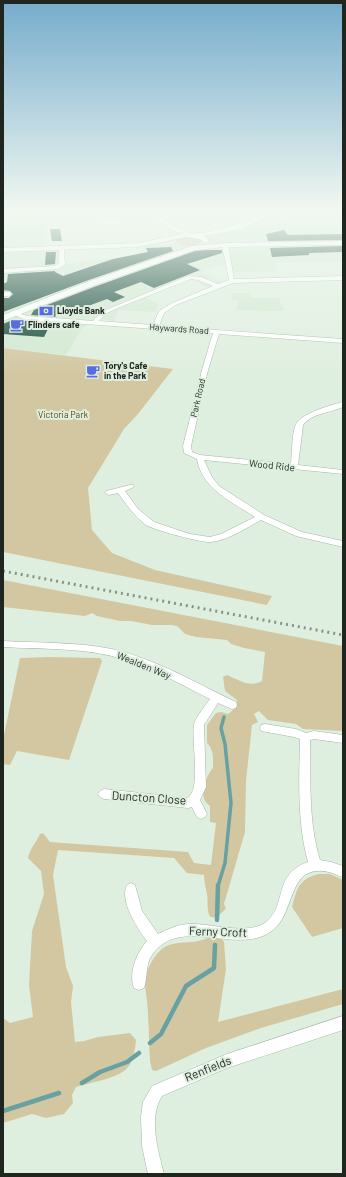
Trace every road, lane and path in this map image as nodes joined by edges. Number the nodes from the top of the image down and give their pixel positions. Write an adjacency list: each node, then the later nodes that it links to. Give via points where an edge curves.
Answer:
1 (59, 266): 4 (street)
2 (139, 266): 8 (main road)
3 (229, 266): 6 (street)
4 (3, 270)
5 (343, 278): 6 (street)
6 (232, 281): 7 (street)
7 (216, 286): 10 (street, via 190,277 102,313); 11 (street, via 161,312)
8 (15, 314): 9 (main road); 10 (street, Haywards Road, via 26,318)
9 (3, 318)
10 (95, 322): 11 (street, Haywards Road)
11 (155, 327): 12 (street, Haywards Road)
12 (216, 332): 13 (street, Haywards Road); 15 (street, Park Road, via 187,446 188,453)
13 (343, 341)
14 (343, 404): 16 (street, via 302,419)
15 (200, 457): 16 (street, Wood Ride); 21 (street, via 208,478 216,488)
16 (294, 467): 17 (street, Wood Ride)
17 (343, 472)
18 (130, 487): 19 (street)
19 (120, 490): 20 (street); 21 (street, via 135,511 151,524 210,540 224,536)
20 (109, 493)
21 (261, 517): 22 (street, via 299,534)
22 (343, 544)
23 (3, 644): 24 (street, Wealden Way, via 113,652 155,667)
24 (216, 698): 25 (street, Wealden Way); 30 (street, via 199,726 200,787)
25 (232, 705)
26 (265, 728): 27 (street)
27 (305, 736): 28 (street); 32 (street, via 306,809 309,844)
28 (343, 739)
29 (104, 794): 30 (street, Duncton Close, via 188,803)
30 (194, 800): 31 (street)
31 (201, 814)
32 (315, 865): 33 (street, via 334,867); 35 (street, Ferny Croft, via 299,871 292,879 279,917 269,927 256,933 242,934 187,930)
33 (343, 872)
34 (131, 889): 35 (street, via 138,918)
35 (156, 942): 36 (street, Ferny Croft, via 142,958)
36 (139, 983)
37 (343, 1023): 38 (street, Renfields, via 226,1061 156,1091 150,1102 148,1117 150,1146)
38 (156, 1174)

